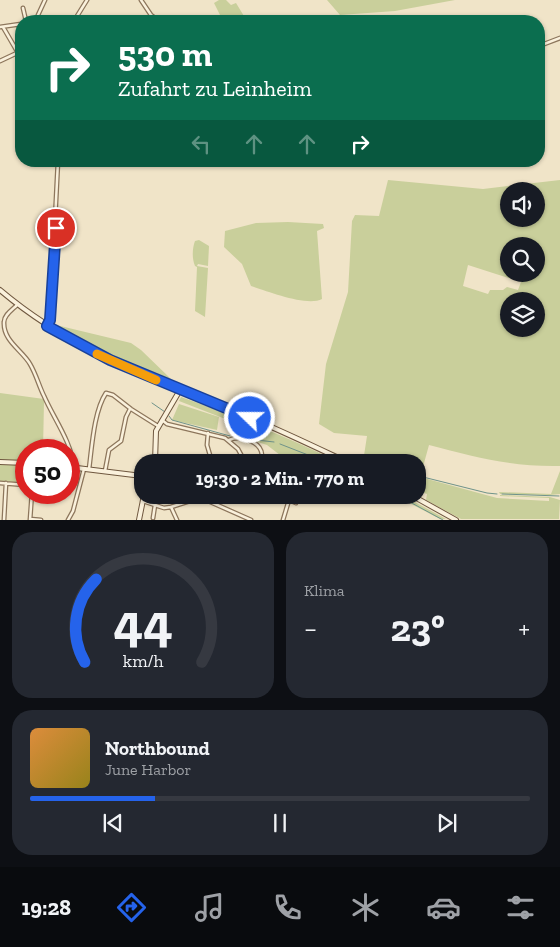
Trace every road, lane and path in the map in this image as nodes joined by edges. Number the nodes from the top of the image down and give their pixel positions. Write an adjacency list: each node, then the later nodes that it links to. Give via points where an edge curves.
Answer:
1 (45, 0): 6 (street)
2 (87, 0): 7 (street)
3 (141, 0): 8 (street)
4 (24, 8): 5 (street)
5 (25, 15)
6 (38, 15)
7 (78, 15)
8 (150, 15)
9 (15, 25): 10 (street)
10 (1, 27): 13 (street)
11 (560, 38): 12 (street)
12 (545, 44)
13 (15, 49)
14 (15, 53): 15 (street)
15 (0, 61)
16 (58, 167): 19 (street, via 50,320)
17 (0, 290): 18 (main road)
18 (18, 305): 19 (main road); 25 (street, via 5,317 6,333 34,371)
19 (47, 326): 20 (main road, via 110,360)
20 (180, 390): 22 (main road); 31 (main road)
21 (131, 409): 23 (street); 35 (street, via 110,393 105,393); 36 (street, via 121,441 109,450)
22 (162, 420): 23 (main road); 24 (street)
23 (158, 426): 27 (main road)
24 (208, 433): 26 (street); 28 (street)
25 (65, 439)
26 (229, 440): 29 (street); 30 (street, via 238,438 258,445)
27 (155, 454)
28 (210, 454)
29 (241, 454)
30 (262, 454)
31 (330, 454)
32 (0, 462): 33 (main road)
33 (15, 463)
34 (80, 469): 35 (main road)
35 (87, 469): 36 (main road); 54 (street)
36 (104, 472): 37 (main road)
37 (134, 475)
38 (0, 483): 39 (street)
39 (6, 483): 40 (street); 52 (street)
40 (15, 483)
41 (426, 503): 59 (main road)
42 (31, 504): 51 (street)
43 (142, 504): 55 (main road)
44 (152, 504): 48 (street)
45 (180, 504): 49 (street)
46 (215, 504): 57 (street)
47 (287, 504): 58 (street)
48 (155, 505): 49 (street); 50 (street)
49 (171, 507): 56 (street)
50 (153, 518)
51 (30, 519): 53 (street)
52 (4, 520)
53 (41, 520)
54 (68, 520)
55 (139, 520)
56 (177, 520)
57 (252, 520)
58 (283, 520)
59 (456, 520)

